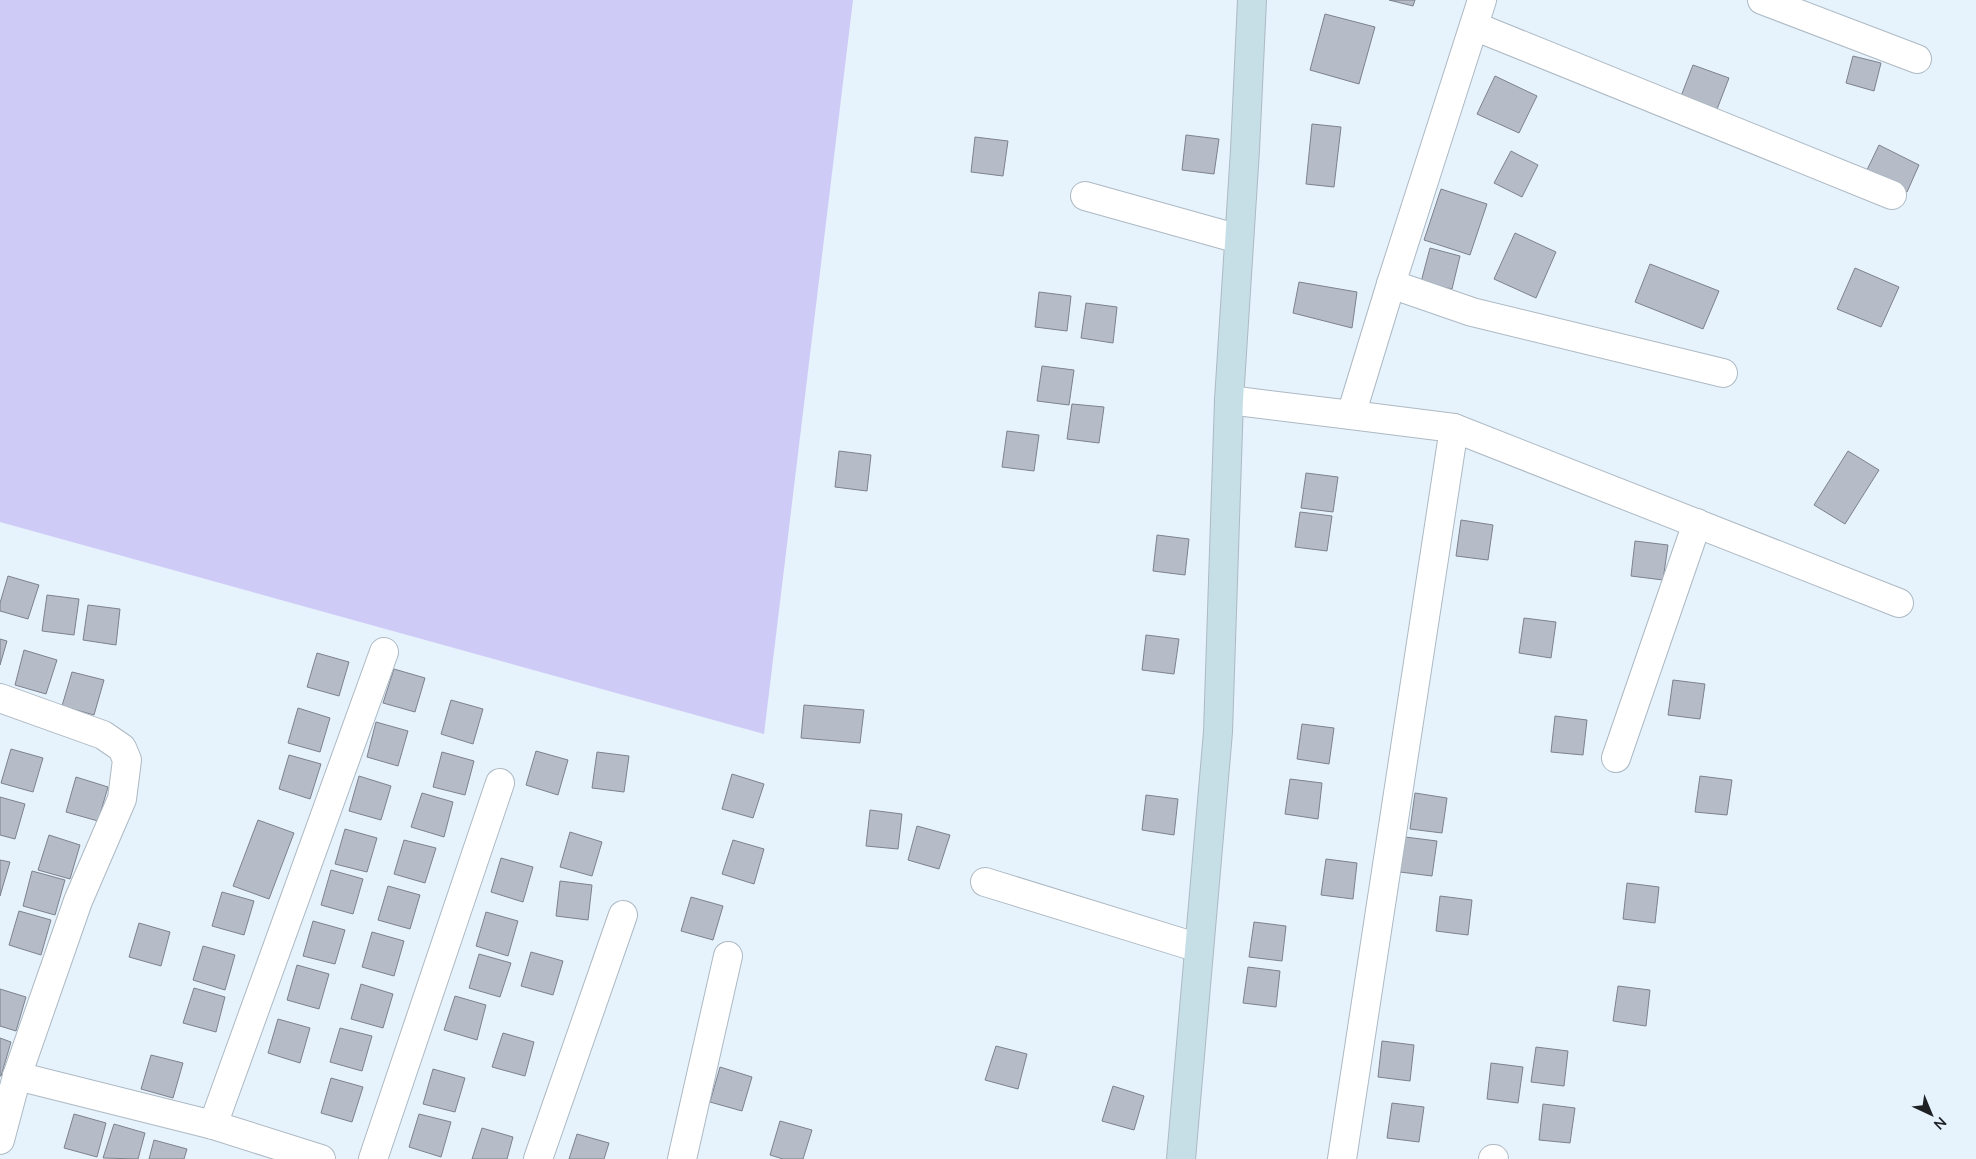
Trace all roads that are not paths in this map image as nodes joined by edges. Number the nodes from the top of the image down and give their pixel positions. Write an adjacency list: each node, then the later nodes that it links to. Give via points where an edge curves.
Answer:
1 (1252, 0): 8 (street)
2 (1482, 0): 4 (street)
3 (1762, 0): 5 (street)
4 (1474, 26): 6 (street); 9 (street)
5 (1917, 59)
6 (1892, 195)
7 (1085, 196): 8 (street)
8 (1239, 239): 11 (street)
9 (1391, 284): 10 (street, via 1472,312); 12 (street)
10 (1723, 373)
11 (1229, 400): 12 (street); 22 (street, via 1218,732)
12 (1351, 415): 13 (street)
13 (1454, 428): 14 (street); 32 (street)
14 (1697, 523): 15 (street); 18 (street)
15 (1899, 603)
16 (384, 652): 25 (street)
17 (0, 698): 24 (street, via 103,735 122,748 127,760 122,799 78,901)
18 (1616, 758)
19 (500, 783): 28 (street)
20 (985, 882): 22 (street)
21 (623, 915): 29 (street)
22 (1199, 948): 31 (street)
23 (728, 956): 30 (street)
24 (17, 1076): 25 (street); 26 (street)
25 (213, 1125): 27 (street)
26 (0, 1140)
27 (321, 1159)
28 (373, 1159)
29 (538, 1159)
30 (682, 1159)
31 (1181, 1159)
32 (1342, 1159)

